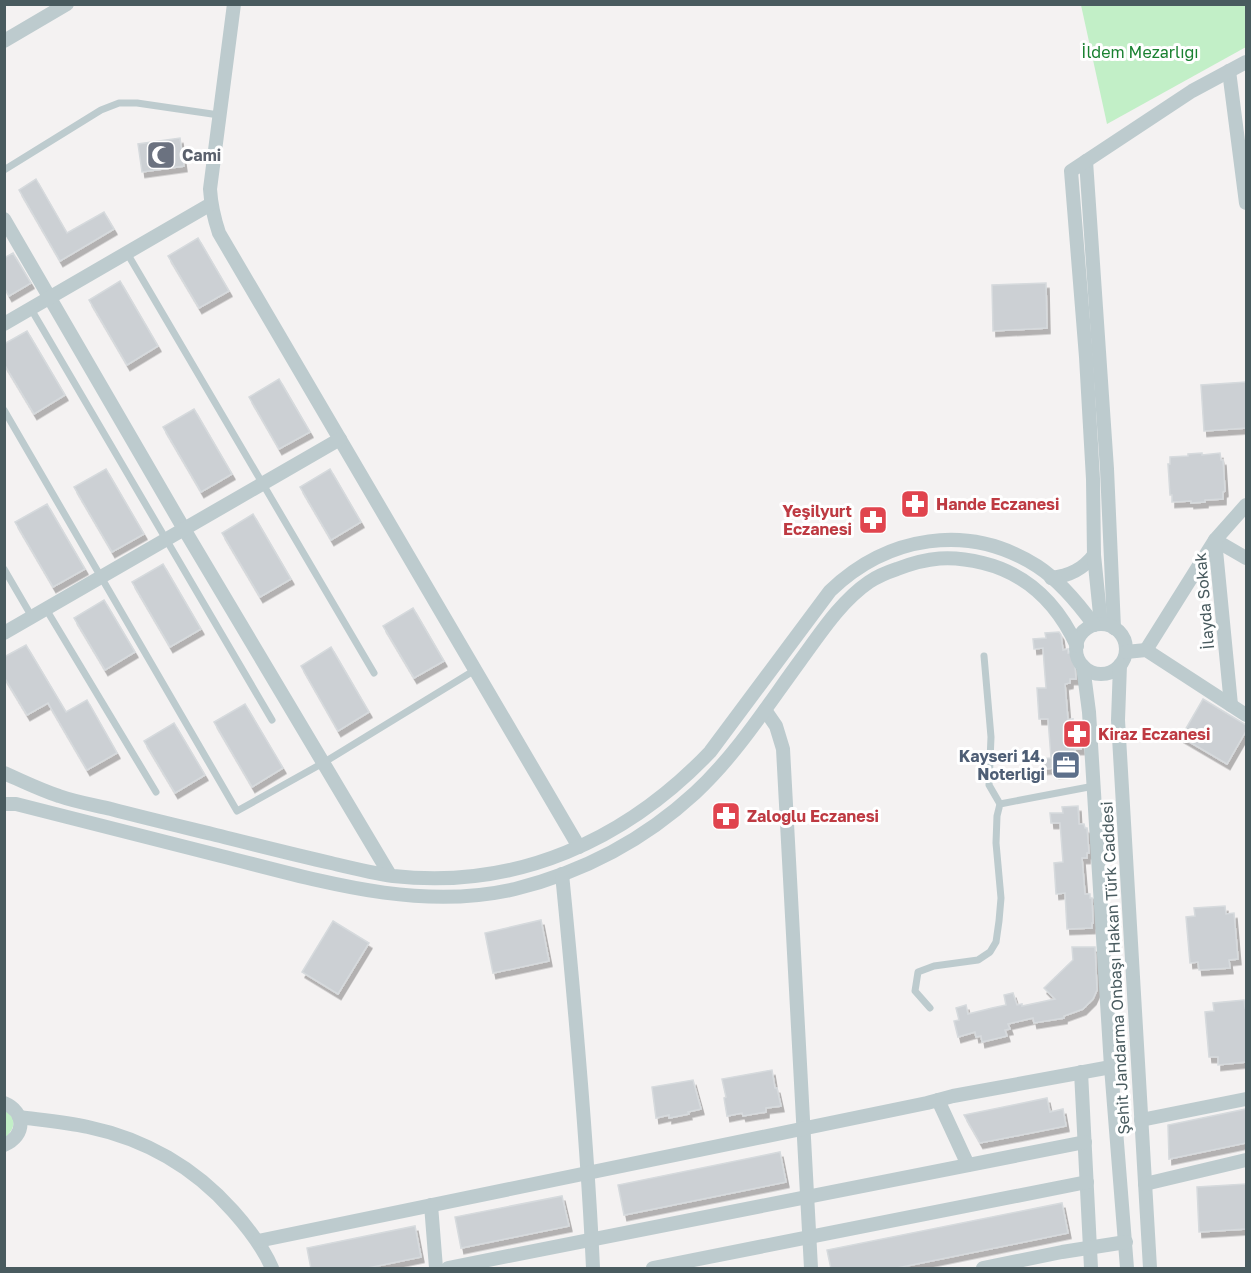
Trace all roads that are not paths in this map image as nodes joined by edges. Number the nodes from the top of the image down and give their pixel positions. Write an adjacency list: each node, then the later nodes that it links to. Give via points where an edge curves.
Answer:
1 (67, 4): 3 (street)
2 (234, 4): 6 (street)
3 (4, 41)
4 (1246, 62): 5 (street)
5 (1229, 71): 7 (street); 9 (street)
6 (219, 115): 8 (lane, via 119,103 101,110); 10 (street)
7 (1086, 161): 23 (street, via 1071,171 1086,357); 30 (street, via 1107,469)
8 (4, 170)
9 (1246, 202)
10 (211, 204): 12 (street); 17 (street, via 219,233)
11 (4, 219): 13 (street)
12 (127, 252): 13 (street); 18 (lane)
13 (51, 297): 14 (street); 20 (street)
14 (31, 309): 15 (street); 21 (lane)
15 (4, 324)
16 (4, 410): 26 (lane)
17 (340, 439): 18 (street); 37 (street)
18 (263, 484): 20 (street); 38 (lane)
19 (1246, 505): 22 (street, İlayda Sokak)
20 (184, 529): 21 (street); 43 (street)
21 (166, 539): 26 (street); 42 (lane)
22 (1215, 540): 24 (street); 33 (street); 39 (street, İlayda Sokak)
23 (1094, 555): 27 (street, via 1078,570); 30 (street)
24 (1246, 558)
25 (4, 569): 29 (lane)
26 (101, 577): 28 (street); 43 (lane, via 237,812)
27 (1052, 578): 30 (street); 49 (street, via 1012,553 961,540 907,545 867,562 826,597 691,772 638,814)
28 (46, 609): 29 (street); 46 (lane)
29 (32, 617): 31 (street)
30 (1103, 626): 32 (street, via 1082,633); 35 (street, via 1124,638)
31 (4, 633)
32 (1077, 646): 36 (street); 40 (street, via 1055,609 1019,577 978,562 953,558 920,561 886,573 861,589 828,622)
33 (1146, 650): 35 (street); 39 (street)
34 (984, 656): 48 (lane, via 992,737 989,785)
35 (1123, 658): 36 (street, via 1115,670 1102,674); 59 (street, Şehit Jandarma Onbaşı Hakan Türk Caddesi, via 1118,720)
36 (1083, 666): 45 (street, Şehit Jandarma Onbaşı Hakan Türk Caddesi)
37 (475, 670): 43 (lane); 49 (street)
38 (374, 673)
39 (1231, 705): 41 (street)
40 (765, 710): 50 (street, via 714,773 677,808 620,848); 60 (street, via 776,726 783,749)
41 (1246, 715)
42 (272, 720)
43 (323, 763): 51 (street)
44 (4, 773): 51 (street, via 80,802)
45 (1094, 786): 48 (lane); 53 (street, Şehit Jandarma Onbaşı Hakan Türk Caddesi)
46 (156, 792)
47 (4, 804): 50 (street, via 383,893 470,896 514,889)
48 (1000, 804): 52 (lane, via 996,843 1001,898 996,942 978,960 918,972 915,991)
49 (579, 847): 51 (street, via 531,866 492,874 440,878)
50 (562, 874): 65 (street)
51 (390, 875)
52 (930, 1008)
53 (1111, 1066): 54 (street); 73 (street, Şehit Jandarma Onbaşı Hakan Türk Caddesi)
54 (1081, 1072): 55 (street); 61 (street)
55 (938, 1100): 60 (street); 64 (street)
56 (1246, 1100): 59 (street)
57 (5, 1102): 58 (street)
58 (20, 1117): 62 (street, via 18,1135); 72 (street, via 102,1130 161,1154 206,1183)
59 (1141, 1120): 67 (street, Şehit Jandarma Onbaşı Hakan Türk Caddesi)
60 (803, 1128): 65 (street); 68 (street)
61 (1084, 1142): 64 (street); 66 (street)
62 (4, 1145)
63 (1246, 1160): 67 (street)
64 (968, 1165): 68 (street)
65 (588, 1173): 69 (street); 71 (street)
66 (1087, 1182): 70 (street); 74 (street)
67 (1145, 1184): 84 (street, Şehit Jandarma Onbaşı Hakan Türk Caddesi)
68 (807, 1197): 70 (street); 71 (street)
69 (431, 1205): 72 (street); 76 (street)
70 (809, 1238): 79 (street); 80 (street)
71 (592, 1240): 77 (street); 78 (street)
72 (258, 1241): 75 (street)
73 (1126, 1242): 74 (street); 83 (street, Şehit Jandarma Onbaşı Hakan Türk Caddesi)
74 (1090, 1248): 81 (street); 82 (street)
75 (272, 1269)
76 (436, 1269)
77 (448, 1269)
78 (593, 1269)
79 (653, 1269)
80 (811, 1269)
81 (983, 1269)
82 (1091, 1269)
83 (1127, 1269)
84 (1150, 1269)

